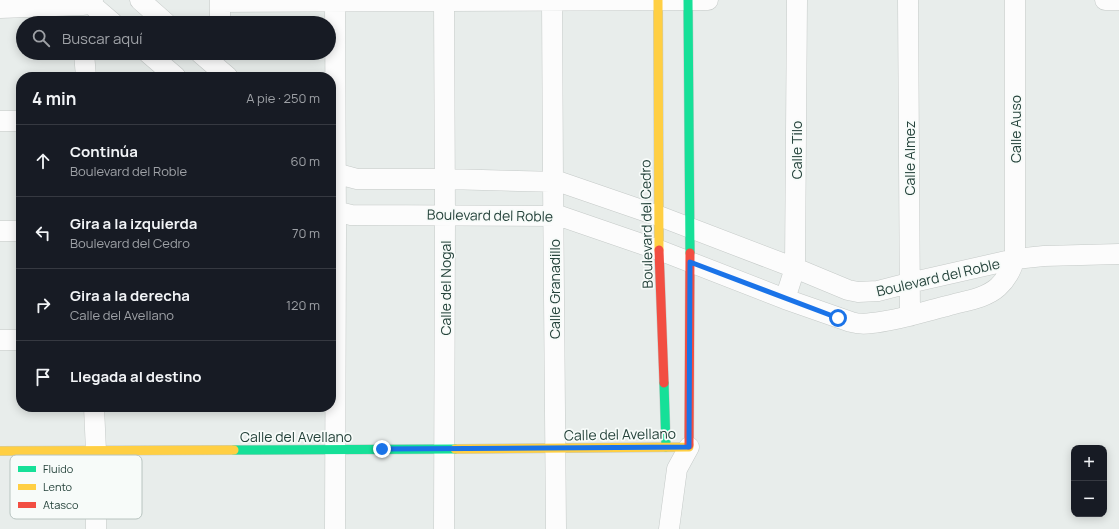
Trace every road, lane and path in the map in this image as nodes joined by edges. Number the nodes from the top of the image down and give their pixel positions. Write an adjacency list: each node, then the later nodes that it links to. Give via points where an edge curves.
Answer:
1 (140, 0): 17 (street)
2 (552, 0): 3 (street); 13 (street); 32 (street, Calle Granadillo)
3 (658, 0): 4 (street); 35 (street, Boulevard del Cedro)
4 (688, 0): 5 (street); 37 (street)
5 (708, 0)
6 (797, 0): 44 (street, Calle Tilo)
7 (908, 0): 45 (street, Calle Almez)
8 (1015, 0): 42 (street, Calle Auso)
9 (1105, 0): 10 (street)
10 (1119, 0)
11 (220, 1): 12 (street); 18 (street)
12 (335, 1): 13 (street); 19 (street)
13 (444, 1): 31 (street, Calle del Nogal)
14 (87, 6): 15 (street); 16 (street)
15 (0, 8)
16 (102, 16)
17 (158, 16)
18 (220, 16)
19 (335, 16)
20 (85, 60): 25 (street)
21 (156, 60): 26 (street)
22 (210, 60): 24 (street)
23 (334, 60): 27 (street)
24 (222, 69)
25 (86, 72)
26 (170, 72)
27 (334, 72)
28 (16, 120): 29 (street)
29 (0, 121)
30 (336, 172): 31 (street, Boulevard del Roble, via 357,179)
31 (445, 179): 32 (street, Boulevard del Roble); 33 (street, Calle del Nogal)
32 (553, 181): 34 (street, Calle Granadillo); 35 (street, Boulevard del Roble)
33 (445, 215): 34 (street, Boulevard del Roble); 36 (street, Boulevard del Roble, via 351,215); 54 (street, Calle del Nogal)
34 (553, 215): 40 (street, Boulevard del Roble); 55 (street, Calle Granadillo)
35 (659, 216): 37 (street, Boulevard del Roble); 40 (street, Boulevard del Cedro)
36 (336, 219)
37 (690, 228): 43 (street); 44 (street, Boulevard del Roble)
38 (0, 231): 39 (street)
39 (16, 231)
40 (659, 250): 43 (street, Boulevard del Roble); 52 (street, Boulevard del Cedro)
41 (1119, 254): 42 (street, Boulevard del Roble)
42 (1015, 259): 45 (street, Boulevard del Roble); 47 (street, Boulevard del Roble, via 1006,280 986,295)
43 (690, 262): 46 (street, Boulevard del Roble); 53 (street)
44 (795, 268): 45 (street, Boulevard del Roble, via 858,292 878,291); 46 (street, Calle Tilo)
45 (910, 282): 47 (street, Calle Almez)
46 (785, 299): 47 (street, Boulevard del Roble, via 862,324)
47 (910, 316)
48 (0, 340): 49 (street)
49 (16, 340)
50 (94, 412): 58 (street)
51 (335, 412): 56 (street)
52 (666, 447): 53 (street, Calle del Avellano); 55 (street, Calle del Avellano); 60 (street)
53 (689, 447): 60 (street)
54 (444, 449): 55 (street, Calle del Avellano); 56 (street, Calle del Avellano); 62 (street, Calle del Nogal)
55 (555, 449): 63 (street, Calle Granadillo)
56 (335, 450): 58 (street, Calle del Avellano); 61 (street)
57 (0, 451): 58 (street, Calle del Avellano)
58 (96, 451): 59 (street)
59 (96, 455)
60 (677, 469): 64 (street)
61 (335, 529)
62 (444, 529)
63 (556, 529)
64 (669, 529)

